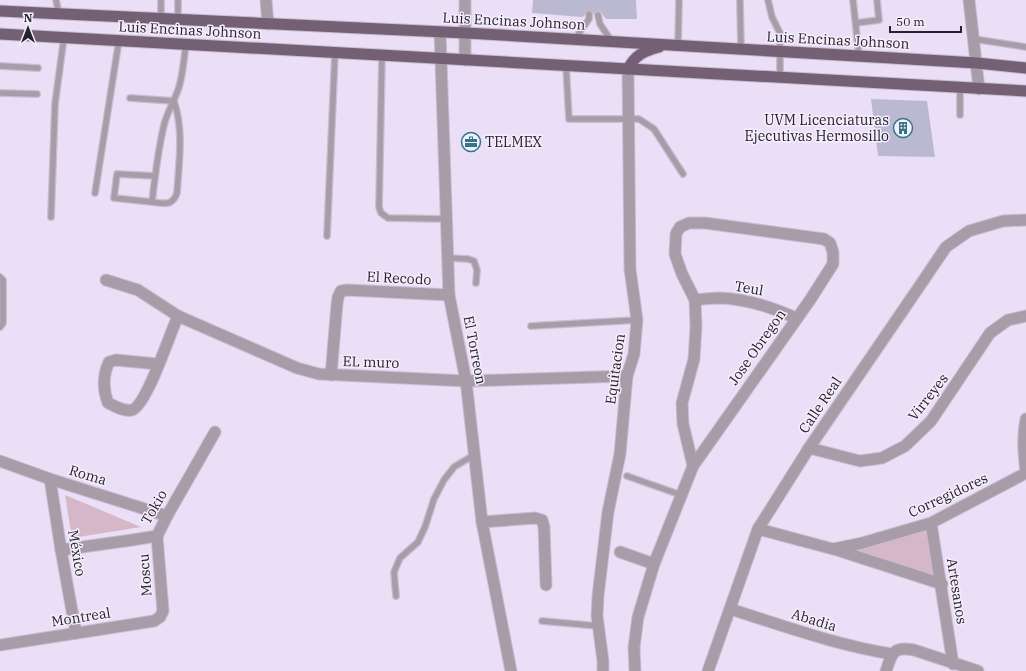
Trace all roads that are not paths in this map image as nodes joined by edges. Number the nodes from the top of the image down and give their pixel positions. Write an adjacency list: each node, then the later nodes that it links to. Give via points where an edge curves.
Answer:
1 (56, 0): 13 (lane)
2 (161, 0): 16 (lane)
3 (178, 0): 17 (lane)
4 (266, 0): 19 (street)
5 (465, 0): 21 (street)
6 (679, 0): 30 (lane)
7 (740, 0): 32 (lane)
8 (768, 0): 33 (lane, via 772,17 780,33)
9 (853, 0): 18 (lane)
10 (877, 0): 18 (lane, via 880,20)
11 (969, 0): 24 (street)
12 (0, 11): 13 (main road, Luis Encinas Johnson)
13 (59, 14): 16 (main road, Luis Encinas Johnson)
14 (589, 14): 26 (lane, via 589,19)
15 (598, 15): 27 (lane, via 600,24)
16 (161, 19): 17 (main road, Luis Encinas Johnson)
17 (178, 19): 19 (main road, Luis Encinas Johnson)
18 (856, 23): 36 (lane)
19 (268, 24): 20 (main road, Luis Encinas Johnson)
20 (440, 32): 21 (main road, Luis Encinas Johnson); 37 (street, El Torreon)
21 (466, 33): 26 (main road, Luis Encinas Johnson); 38 (street)
22 (0, 34): 23 (main road, Luis Encinas Johnson)
23 (64, 37): 25 (main road, Luis Encinas Johnson); 59 (lane, via 55,104)
24 (974, 39): 31 (lane); 39 (street)
25 (119, 40): 28 (main road, Luis Encinas Johnson); 57 (lane)
26 (574, 40): 27 (main road, Luis Encinas Johnson)
27 (612, 42): 29 (main road, Luis Encinas Johnson)
28 (186, 44): 34 (main road, Luis Encinas Johnson); 52 (lane)
29 (663, 45): 30 (main road, Luis Encinas Johnson); 44 (main road, via 633,59)
30 (678, 46): 32 (main road, Luis Encinas Johnson)
31 (1026, 47)
32 (740, 49): 33 (main road, Luis Encinas Johnson)
33 (781, 52): 36 (main road, Luis Encinas Johnson); 45 (lane)
34 (335, 53): 35 (main road, Luis Encinas Johnson); 62 (lane)
35 (382, 56): 37 (main road, Luis Encinas Johnson); 60 (lane, via 379,207 381,214 388,218)
36 (859, 56): 39 (main road, Luis Encinas Johnson)
37 (441, 59): 38 (main road, Luis Encinas Johnson); 60 (street, El Torreon)
38 (465, 60): 41 (main road, Luis Encinas Johnson)
39 (977, 64): 43 (main road, Luis Encinas Johnson); 47 (street)
40 (0, 66): 42 (lane)
41 (566, 66): 44 (main road, Luis Encinas Johnson); 54 (lane, via 569,119)
42 (38, 68)
43 (1026, 68)
44 (628, 69): 45 (main road, Luis Encinas Johnson); 54 (street, Equitacion)
45 (780, 78): 46 (main road, Luis Encinas Johnson)
46 (960, 88): 47 (main road, Luis Encinas Johnson); 53 (lane)
47 (979, 89): 48 (main road, Luis Encinas Johnson)
48 (1026, 91)
49 (0, 93): 50 (lane)
50 (37, 94)
51 (130, 98): 52 (lane)
52 (174, 101): 56 (lane, via 167,113); 58 (lane, via 181,134 177,193 172,202)
53 (960, 115)
54 (628, 119): 55 (lane, via 639,119 654,129); 72 (street, Equitacion, via 630,269)
55 (683, 174)
56 (155, 176): 58 (lane); 58 (lane, via 117,174 114,198)
57 (95, 193)
58 (152, 202)
59 (51, 217)
60 (446, 219): 63 (street, El Torreon)
61 (1026, 220): 81 (street, Calle Real, via 1003,221 969,231 946,247)
62 (327, 236)
63 (448, 258): 66 (lane, via 474,261 477,270); 67 (street, El Torreon)
64 (0, 277): 74 (lane, via 3,280 3,323)
65 (106, 280): 69 (street, EL muro, via 138,290)
66 (476, 283)
67 (449, 295): 76 (street, El Recodo, via 347,290 341,292 338,297); 78 (street, El Torreon)
68 (695, 300): 71 (street, Teul, via 720,298 754,302); 71 (street, Jose Obregon, via 674,254 676,234 680,227 689,223 705,223 824,239 830,243 833,264); 84 (street, via 694,359 682,403 683,424)
69 (178, 316): 75 (street); 76 (street, EL muro, via 297,368)
70 (1026, 316): 81 (street, Virreyes, via 1008,320 990,333 931,421 905,446 882,458 860,461)
71 (796, 318): 84 (street, Jose Obregon)
72 (637, 320): 73 (lane); 77 (street, Equitacion, via 634,354)
73 (531, 326)
74 (0, 327)
75 (158, 364): 75 (street, via 152,382 138,406 132,410 123,410 108,403 103,388 109,362 116,360)
76 (331, 375): 78 (street, EL muro)
77 (627, 376): 78 (street, EL muro); 104 (street, Equitacion, via 620,454 608,512 598,596)
78 (466, 381): 82 (street, El Torreon)
79 (1026, 419): 85 (street, via 1023,451)
80 (215, 432): 89 (street, Tokio)
81 (809, 448): 92 (street, Calle Real)
82 (475, 455): 90 (street, El Torreon); 100 (lane, via 454,467 444,480 418,542 400,558 394,572)
83 (0, 461): 87 (street, Roma)
84 (693, 466): 88 (street, Jose Obregon)
85 (1026, 473): 91 (street, Corregidores)
86 (627, 476): 88 (lane)
87 (50, 479): 89 (street, Roma); 95 (street, México)
88 (681, 495): 97 (street, Jose Obregon)
89 (167, 516): 93 (street, Tokio)
90 (482, 522): 99 (street, via 535,518 542,520); 109 (street, El Torreon)
91 (931, 523): 94 (street, Corregidores); 98 (street, Artesanos)
92 (758, 529): 94 (street, Corregidores); 101 (street, Calle Real)
93 (157, 536): 95 (street, Tokio); 102 (street, Moscu)
94 (833, 549): 98 (street, Corregidores)
95 (61, 550): 105 (street, México)
96 (620, 552): 97 (street)
97 (654, 564): 111 (street, Jose Obregon, via 638,618 634,647)
98 (942, 584): 108 (street, Artesanos)
99 (546, 585)
100 (396, 596)
101 (730, 609): 107 (street, Abadia, via 824,639); 112 (street, Calle Real)
102 (163, 612): 105 (street, Montreal, via 154,621)
103 (542, 621): 104 (lane)
104 (598, 626): 110 (street, Equitacion)
105 (76, 633): 106 (street, Montreal)
106 (0, 645)
107 (892, 654): 108 (street, via 904,648); 113 (street)
108 (953, 664): 114 (street)
109 (511, 671)
110 (603, 671)
111 (635, 671)
112 (708, 671)
113 (886, 671)
114 (978, 671)

